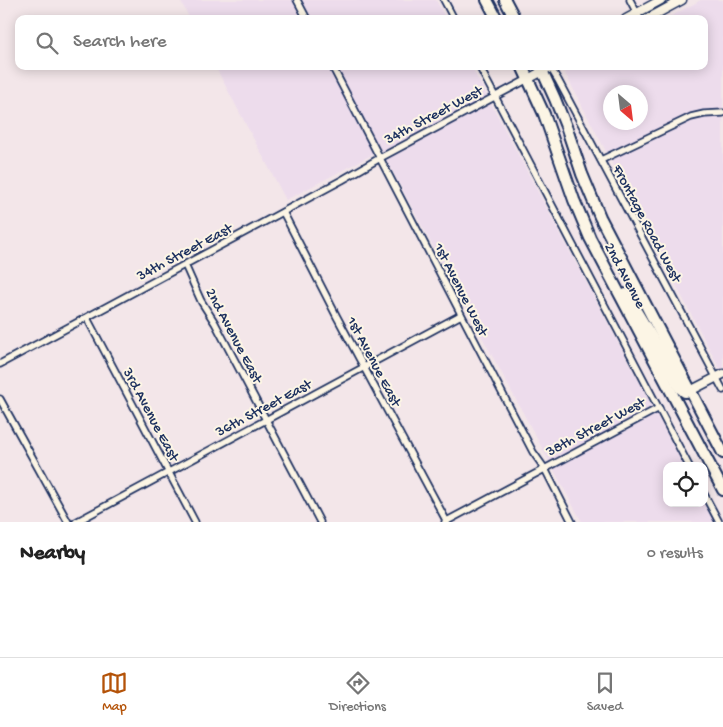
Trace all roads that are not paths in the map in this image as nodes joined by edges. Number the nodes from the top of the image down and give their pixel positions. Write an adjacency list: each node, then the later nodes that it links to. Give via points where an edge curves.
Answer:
1 (297, 0): 8 (street)
2 (444, 0): 9 (street)
3 (488, 0): 10 (highway)
4 (506, 0): 11 (highway)
5 (630, 0): 12 (street)
6 (662, 0): 13 (street)
7 (682, 0): 14 (street)
8 (305, 15)
9 (452, 15)
10 (495, 15)
11 (513, 15)
12 (638, 15)
13 (640, 15)
14 (654, 15)
15 (334, 70): 24 (street, 1st Avenue West)
16 (480, 70): 22 (street)
17 (524, 70): 21 (highway, 2nd Avenue)
18 (543, 70): 21 (street, 34th Street West)
19 (547, 70): 35 (highway, 2nd Avenue, via 600,217)
20 (548, 70): 25 (street, Frontage Road West, via 558,80)
21 (528, 79): 22 (street, 34th Street West); 26 (highway, 2nd Avenue)
22 (494, 97): 24 (street, 34th Street West); 37 (street)
23 (723, 113): 25 (street, via 691,117)
24 (380, 158): 27 (street, 34th Street East); 29 (street, 1st Avenue West)
25 (601, 160): 33 (street, Frontage Road West)
26 (579, 211): 35 (highway, via 680,388); 43 (highway, 2nd Avenue, via 590,238)
27 (283, 212): 28 (street, 34th Street East); 32 (street, 1st Avenue East)
28 (185, 265): 30 (street, 34th Street East); 38 (street, 2nd Avenue East)
29 (461, 315): 32 (street, 36th Street East); 41 (street, 1st Avenue West)
30 (87, 318): 31 (street, 34th Street East); 42 (street, 3rd Avenue East)
31 (0, 364)
32 (364, 367): 38 (street, 36th Street East); 49 (street, 1st Avenue East)
33 (720, 376): 34 (street, Frontage Road West); 35 (street)
34 (723, 390)
35 (690, 391): 39 (highway, 2nd Avenue)
36 (0, 399): 45 (street)
37 (659, 408): 40 (street); 41 (street, 38th Street West)
38 (265, 420): 42 (street, 36th Street East); 48 (street, 2nd Avenue East)
39 (723, 453)
40 (687, 462)
41 (545, 469): 49 (street, 38th Street West); 50 (street, 1st Avenue West)
42 (168, 472): 46 (street, 36th Street East); 47 (street, 3rd Avenue East)
43 (723, 490)
44 (708, 501): 51 (street)
45 (68, 522)
46 (76, 522)
47 (195, 522)
48 (320, 522)
49 (447, 522)
50 (572, 522)
51 (719, 522)

